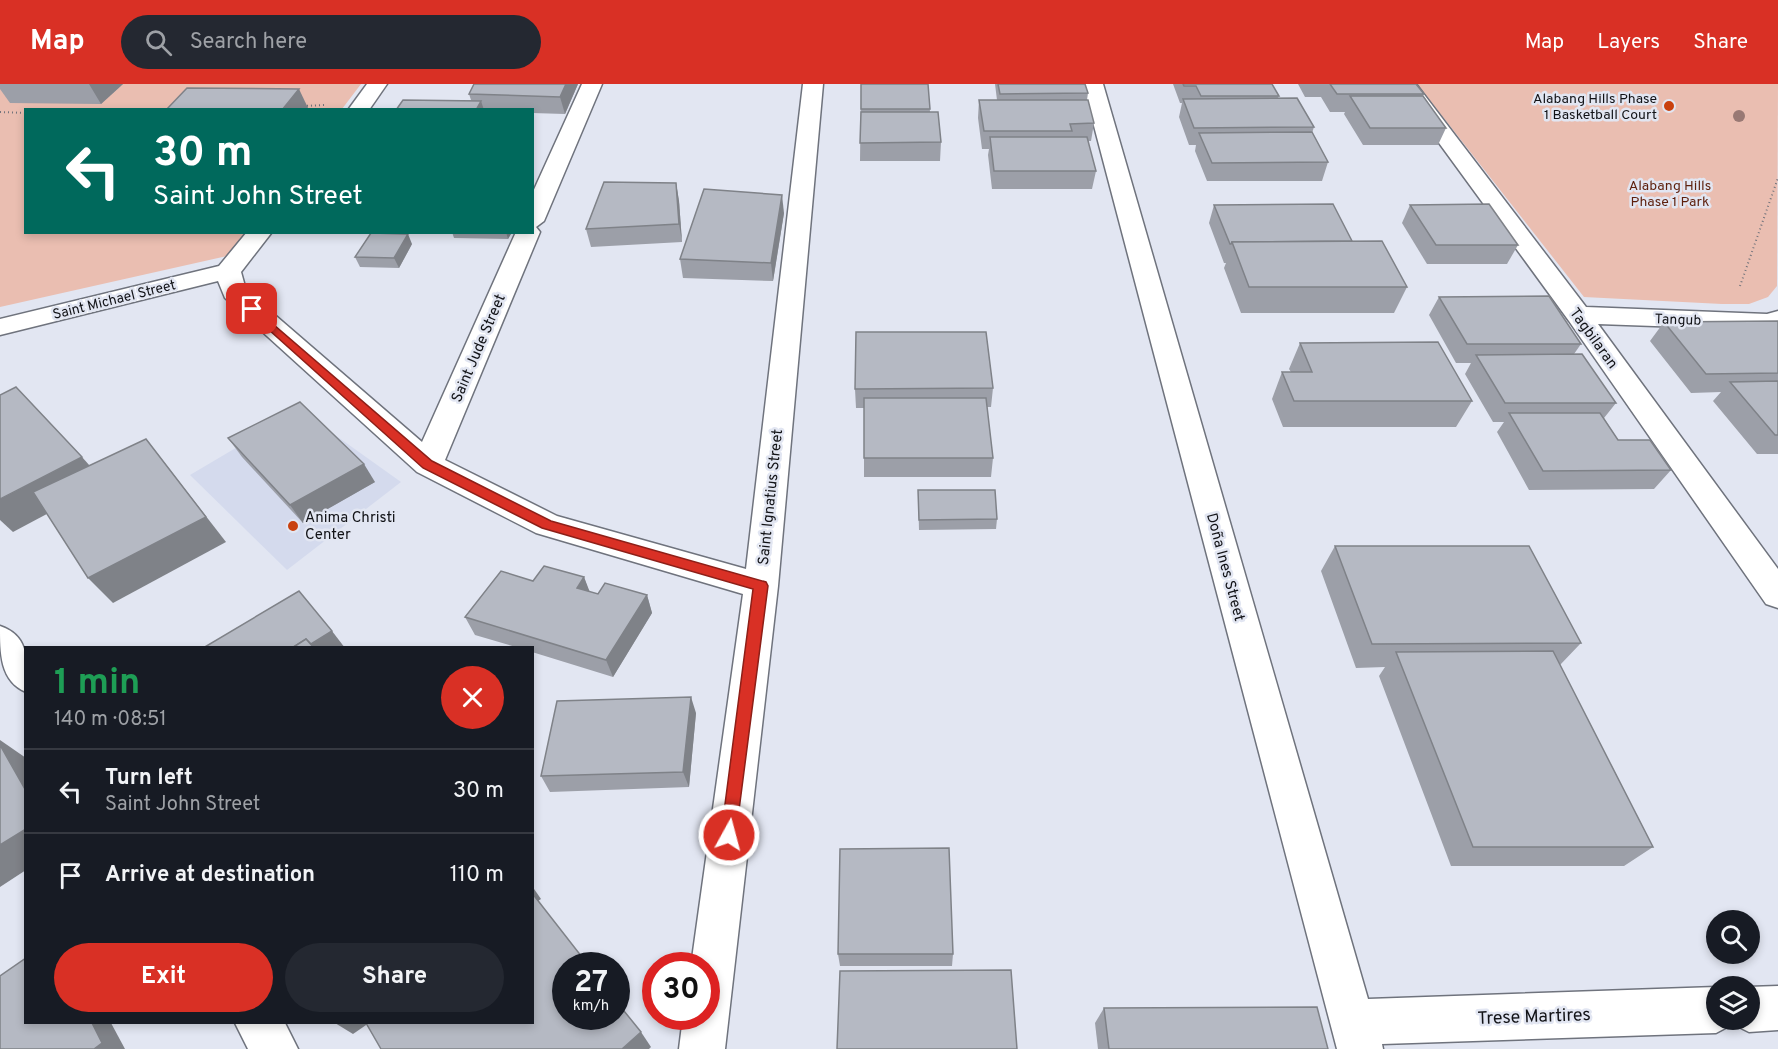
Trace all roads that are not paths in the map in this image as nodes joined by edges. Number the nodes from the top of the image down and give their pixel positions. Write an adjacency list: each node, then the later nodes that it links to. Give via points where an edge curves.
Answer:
1 (376, 84): 6 (street)
2 (592, 84): 7 (street)
3 (813, 84): 15 (street, Saint Ignatius Street)
4 (1093, 84): 24 (street, Doña Ines Street)
5 (1406, 84): 11 (street, Tagbilaran)
6 (361, 107)
7 (534, 216)
8 (258, 234): 10 (street)
9 (527, 234): 14 (street, Saint Jude Street)
10 (228, 271): 13 (street, Saint Michael Street); 14 (street, via 234,293)
11 (1578, 315): 12 (street, Tangub, via 1767,322); 16 (street, Tagbilaran)
12 (1778, 319)
13 (0, 327)
14 (428, 464): 15 (street, via 547,525)
15 (761, 586): 19 (street, Saint Ignatius Street)
16 (1778, 595)
17 (0, 640): 18 (street)
18 (24, 674)
19 (714, 952)
20 (1778, 1008): 21 (street)
21 (1760, 1009)
22 (1706, 1011): 24 (street, Trese Martires)
23 (704, 1030): 25 (street, Saint Ignatius Street)
24 (1356, 1035)
25 (702, 1049)

